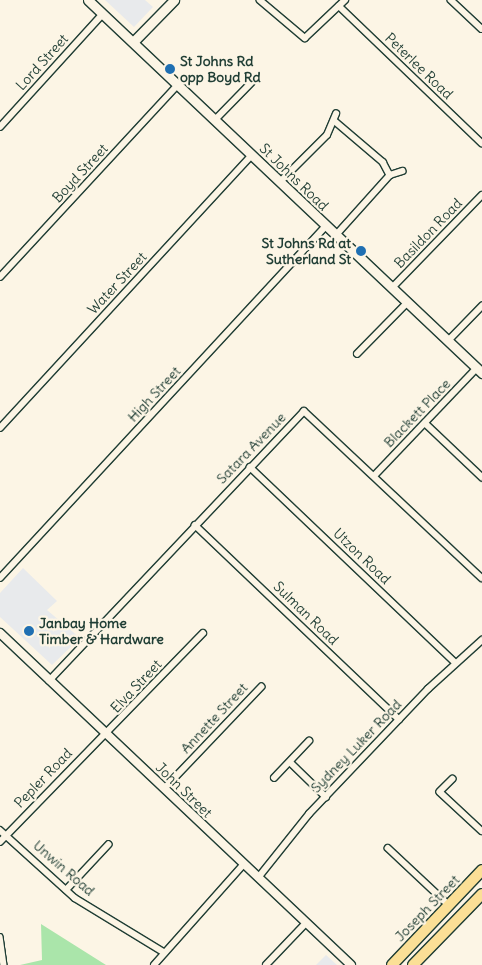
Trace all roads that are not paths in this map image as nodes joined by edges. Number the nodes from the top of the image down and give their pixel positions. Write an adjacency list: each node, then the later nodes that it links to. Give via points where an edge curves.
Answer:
1 (88, 0): 7 (main road, St Johns Road)
2 (174, 0): 9 (main road)
3 (260, 0): 6 (street, via 305,38)
4 (345, 0): 6 (street)
5 (451, 0): 8 (street)
6 (339, 6): 16 (street, Peterlee Road)
7 (103, 14): 9 (main road, St Johns Road); 15 (street, Lord Street)
8 (482, 29)
9 (133, 42): 11 (main road, St Johns Road)
10 (250, 83): 13 (street)
11 (178, 85): 13 (main road, St Johns Road); 24 (street, Boyd Street)
12 (336, 114): 14 (street)
13 (215, 120): 17 (main road, St Johns Road)
14 (336, 122): 19 (street, via 383,162); 20 (street)
15 (0, 127)
16 (482, 143)
17 (252, 155): 20 (main road, St Johns Road); 32 (street, Water Street)
18 (402, 170): 19 (street)
19 (390, 175): 23 (street)
20 (280, 182): 22 (main road, St Johns Road)
21 (482, 195): 25 (street, Basildon Road)
22 (326, 226): 23 (main road, St Johns Road); 37 (street, High Street)
23 (336, 235): 25 (main road, St Johns Road)
24 (0, 277)
25 (392, 288): 26 (main road, St Johns Road)
26 (407, 303): 28 (main road, St Johns Road); 29 (street)
27 (482, 306): 28 (street)
28 (448, 341): 30 (main road, St Johns Road)
29 (357, 354)
30 (480, 371): 31 (street, Blackett Place)
31 (425, 422): 34 (street, Blackett Place); 35 (street)
32 (0, 428)
33 (250, 466): 34 (street, Satara Avenue, via 304,411); 36 (street, Satara Avenue); 42 (street, Utzon Road)
34 (375, 475): 38 (street, Satara Avenue)
35 (482, 477)
36 (195, 525): 43 (street, Satara Avenue); 45 (street, Sulman Road)
37 (0, 578)
38 (482, 578)
39 (0, 633): 43 (street, John Street)
40 (203, 634): 46 (street, Elva Street)
41 (482, 640): 42 (street, Sydney Luker Road)
42 (456, 663): 45 (street, Sydney Luker Road)
43 (49, 681): 46 (street, John Street)
44 (261, 687): 51 (street, Annette Street)
45 (399, 719): 52 (street, Sydney Luker Road)
46 (106, 733): 51 (street, John Street); 55 (street, Pepler Road)
47 (309, 741): 48 (street)
48 (291, 763): 49 (street); 52 (street)
49 (274, 778)
50 (453, 779): 54 (street, via 440,792)
51 (164, 789): 59 (street, John Street)
52 (326, 796): 61 (street, Sydney Luker Road)
53 (0, 830): 55 (street, Unwin Road)
54 (482, 831)
55 (6, 834): 56 (street, Pepler Road); 62 (street, Unwin Road)
56 (0, 842)
57 (108, 845): 62 (street)
58 (388, 848): 64 (street)
59 (244, 864): 61 (street, John Street); 67 (street)
60 (482, 870): 64 (highway, Joseph Street)
61 (258, 878): 65 (street, John Street)
62 (66, 890): 67 (street, Unwin Road)
63 (482, 894): 73 (highway)
64 (449, 905): 72 (highway, Joseph Street)
65 (306, 923): 70 (street); 71 (street, John Street)
66 (0, 937): 68 (street)
67 (164, 953): 69 (street)
68 (4, 965)
69 (154, 965)
70 (266, 965)
71 (351, 965)
72 (392, 965)
73 (413, 965)

